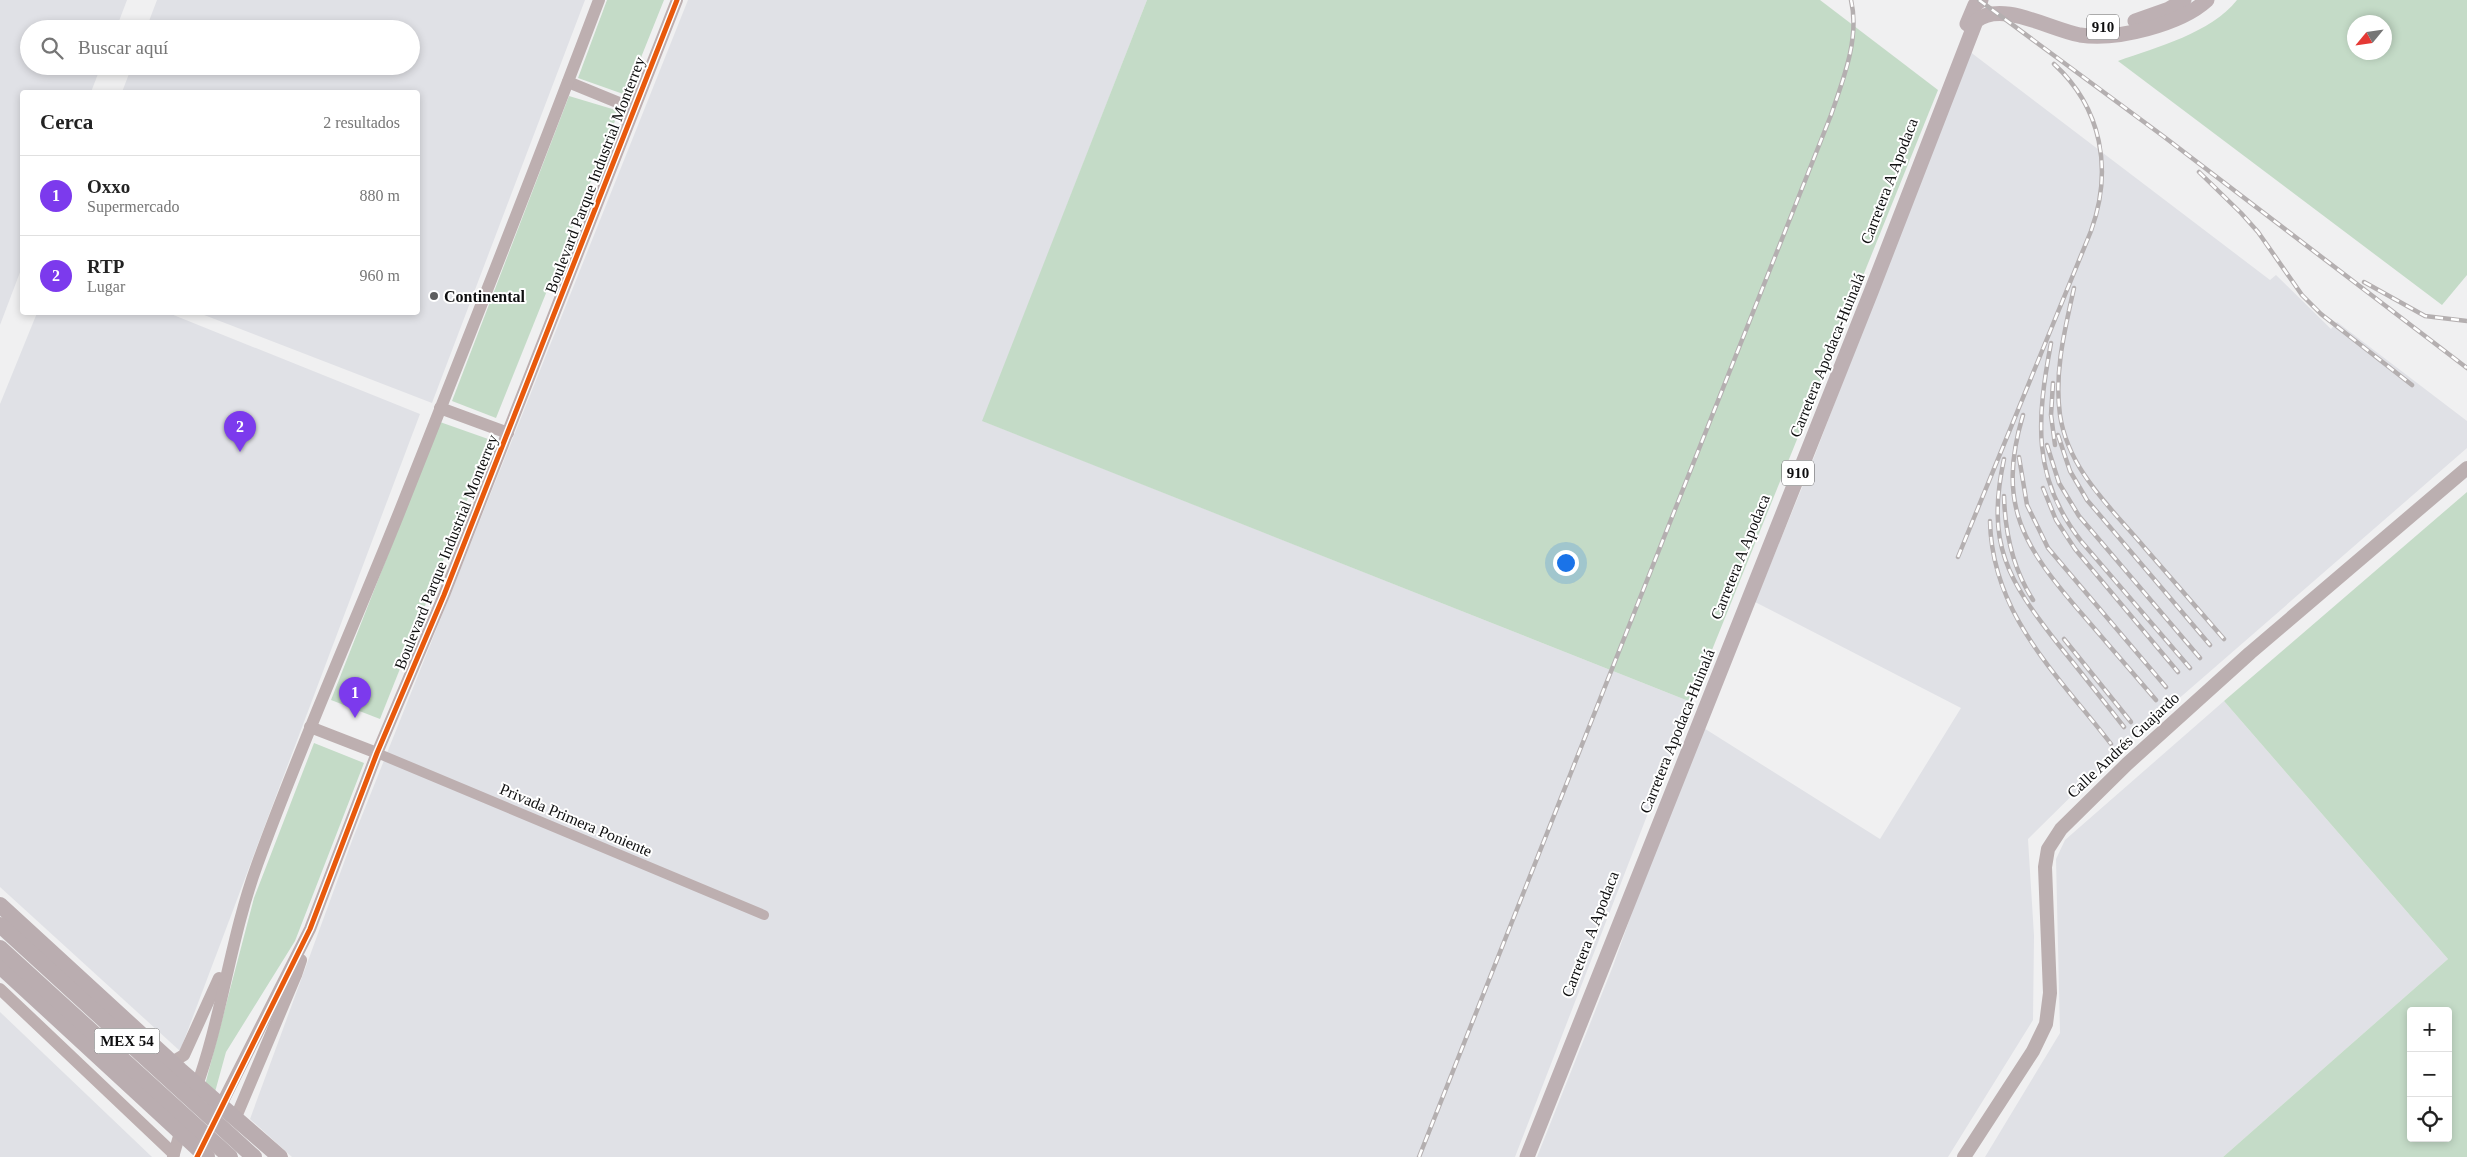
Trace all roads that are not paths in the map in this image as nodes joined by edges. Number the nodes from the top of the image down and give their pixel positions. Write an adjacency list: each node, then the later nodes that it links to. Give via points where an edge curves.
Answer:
1 (599, 0): 7 (street)
2 (677, 0): 8 (street, Boulevard Parque Industrial Monterrey)
3 (1981, 0): 38 (main road, Carretera A Apodaca / 910, via 1970,14 1898,209)
4 (2207, 0): 6 (main road, Carretera Apodaca-Huinalá / 910)
5 (2030, 3): 6 (main road, 910, via 2074,25 2099,28)
6 (2193, 3): 39 (main road, Carretera Apodaca-Huinalá / 910, via 2145,29 2100,36 2069,33 2005,6 1990,9 1976,21)
7 (568, 82): 8 (street); 9 (street)
8 (634, 109): 10 (street, Boulevard Parque Industrial Monterrey)
9 (440, 408): 10 (street); 12 (street)
10 (508, 433): 13 (street, Boulevard Parque Industrial Monterrey)
11 (2467, 468): 31 (main road, Calle Andrés Guajardo, via 2164,729 2055,837 2048,849 2045,867 2050,993 2046,1024 2033,1051)
12 (310, 727): 13 (street); 18 (street, via 246,893)
13 (377, 753): 15 (street, Privada Primera Poniente); 17 (street, Boulevard Parque Industrial Monterrey)
14 (0, 905): 24 (highway)
15 (764, 915)
16 (0, 925): 36 (highway, MEX 54, bridge)
17 (310, 928): 27 (street, Boulevard Parque Industrial Monterrey); 28 (street, via 296,976)
18 (233, 940): 24 (street, via 194,1038 184,1055); 25 (street, via 221,1000)
19 (0, 948): 34 (highway, MEX 54, bridge)
20 (0, 966): 23 (highway)
21 (0, 988): 22 (street)
22 (26, 1013): 23 (street); 33 (street)
23 (71, 1030): 26 (highway)
24 (170, 1060): 25 (highway); 26 (highway, via 176,1076 171,1093 158,1100)
25 (197, 1085): 27 (highway); 29 (street)
26 (138, 1095): 29 (highway)
27 (221, 1105): 28 (highway); 32 (street, Boulevard Parque Industrial Monterrey)
28 (236, 1117): 30 (highway)
29 (180, 1133): 32 (highway); 33 (street)
30 (259, 1138): 35 (highway, via 249,1143); 37 (highway)
31 (1975, 1143): 40 (main road, Calle Andrés Guajardo); 41 (main road, Calle Andrés Guajardo)
32 (201, 1155)
33 (174, 1156)
34 (230, 1157)
35 (237, 1157)
36 (254, 1157)
37 (280, 1157)
38 (1521, 1157)
39 (1527, 1157)
40 (1964, 1157)
41 (1970, 1157)

